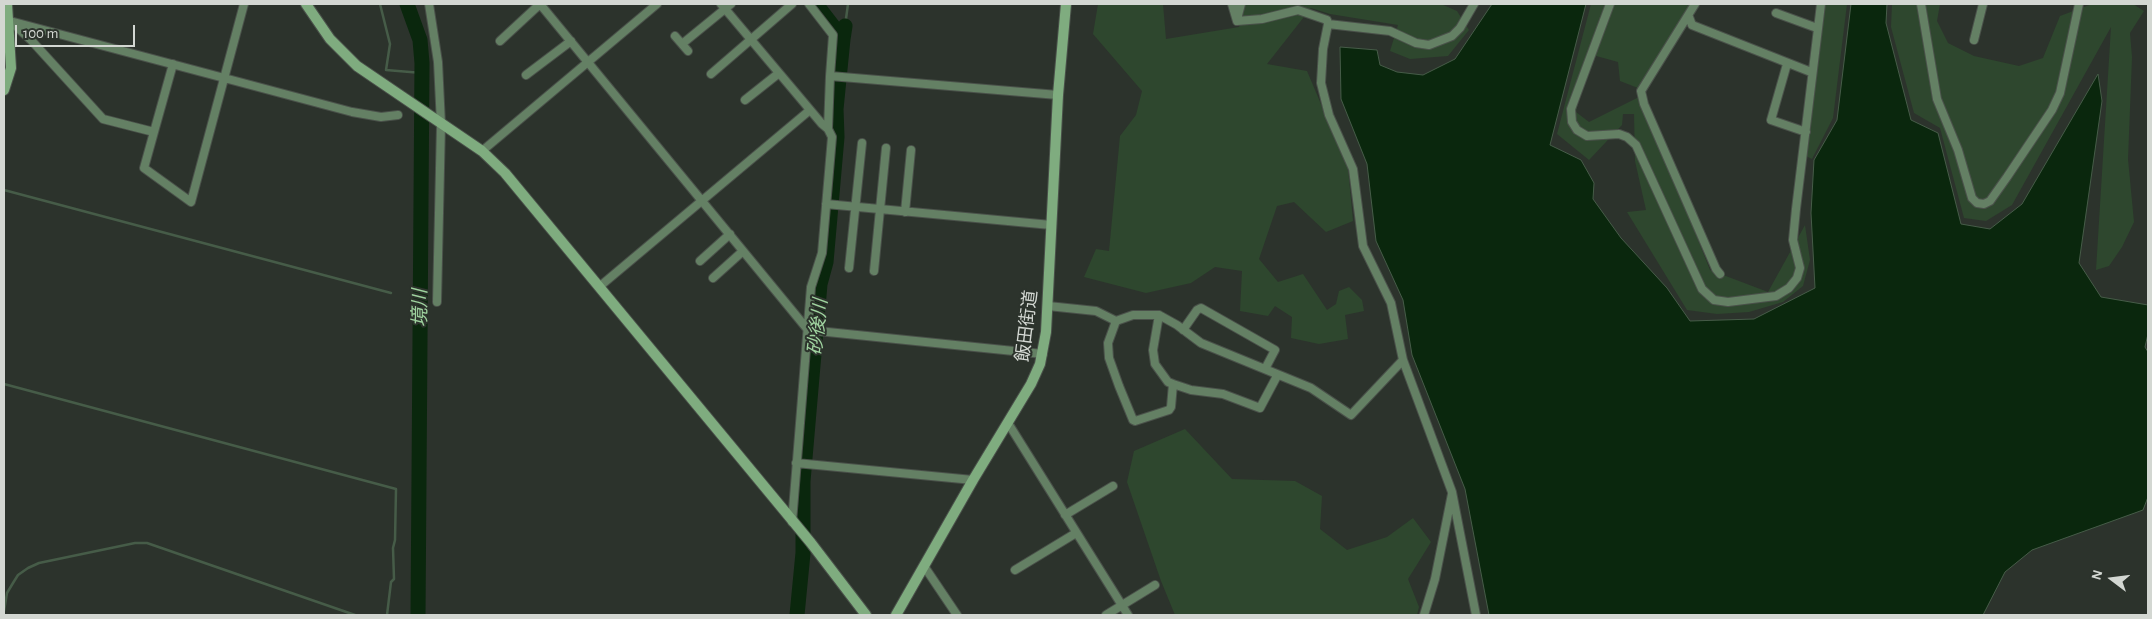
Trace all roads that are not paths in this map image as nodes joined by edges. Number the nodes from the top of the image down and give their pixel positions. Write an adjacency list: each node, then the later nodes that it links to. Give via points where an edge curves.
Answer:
1 (7, 4): 22 (street)
2 (244, 4): 41 (street)
3 (306, 4): 47 (street, via 339,49 364,72)
4 (429, 4): 47 (street, via 438,62)
5 (657, 4): 33 (street)
6 (792, 4): 30 (street)
7 (809, 4): 40 (street, via 833,34)
8 (1066, 4): 43 (street, 飯田街道)
9 (1232, 4): 23 (street)
10 (1241, 4): 23 (street)
11 (1474, 4): 24 (street, via 1452,36 1429,46 1390,30)
12 (1610, 4): 50 (street, via 1571,109 1572,122 1587,136 1619,134 1636,145 1702,289 1710,298 1728,302 1759,299 1776,296 1794,284 1800,268 1793,240)
13 (1696, 4): 21 (street)
14 (1821, 4): 25 (street)
15 (1921, 4): 17 (street, via 1937,99 1958,150 1972,198 1984,204 1990,201 2007,177 2060,93)
16 (1983, 4): 27 (street)
17 (2078, 4)
18 (543, 5): 28 (street); 29 (street)
19 (726, 5): 30 (street); 31 (street)
20 (1776, 13): 25 (street)
21 (1689, 18): 35 (street, via 1692,25); 66 (street, via 1643,88 1642,98)
22 (9, 20): 34 (street); 42 (street, via 11,68); 49 (street, via 103,119)
23 (1237, 21): 24 (street, via 1298,10 1327,20)
24 (1328, 24): 76 (street, via 1321,83 1329,115 1352,168 1363,246 1391,303)
25 (1817, 28): 36 (street)
26 (675, 36): 31 (street)
27 (1974, 40)
28 (500, 41)
29 (571, 41): 33 (street); 39 (street)
30 (751, 41): 37 (street); 38 (street)
31 (682, 44): 32 (street)
32 (688, 51)
33 (588, 63): 54 (street); 55 (street)
34 (173, 64): 41 (street); 49 (street)
35 (1788, 64): 36 (street); 50 (street, via 1771,120)
36 (1811, 72): 50 (street)
37 (779, 73): 44 (street); 45 (street)
38 (710, 74)
39 (526, 75)
40 (832, 76): 43 (street); 48 (street)
41 (225, 78): 46 (street, via 352,112 381,117); 49 (street, via 191,202 144,168)
42 (4, 90)
43 (1058, 96): 60 (street, 飯田街道)
44 (745, 100)
45 (810, 110): 48 (street); 55 (street)
46 (398, 115)
47 (441, 124): 54 (street); 69 (street)
48 (828, 129): 56 (street, via 832,136)
49 (154, 132)
50 (1806, 132)
51 (862, 143): 57 (street)
52 (886, 148): 58 (street)
53 (911, 150): 59 (street)
54 (482, 152): 68 (street, via 528,199)
55 (702, 201): 61 (street); 68 (street)
56 (827, 204): 57 (street); 73 (street, via 822,253 811,287)
57 (857, 207): 58 (street); 64 (street)
58 (879, 209): 59 (street); 65 (street)
59 (905, 212): 60 (street)
60 (1051, 225): 70 (street, 飯田街道)
61 (730, 234): 62 (street); 63 (street)
62 (743, 251): 67 (street); 73 (street)
63 (700, 261)
64 (849, 268)
65 (874, 271)
66 (1720, 274)
67 (713, 278)
68 (599, 288): 86 (street)
69 (437, 302)
70 (1048, 306): 72 (street, via 1096,311); 75 (street, 飯田街道)
71 (1159, 315): 72 (street, via 1132,316); 74 (street); 79 (street, via 1154,335 1155,364)
72 (1116, 321): 79 (street, via 1108,343 1109,358 1133,420 1170,410)
73 (809, 330): 75 (street); 81 (street)
74 (1183, 330): 77 (street, via 1202,343); 77 (street, via 1201,308 1275,350)
75 (1043, 354): 80 (street, 飯田街道, via 1031,384)
76 (1403, 360): 78 (street, via 1351,415 1311,388); 84 (street)
77 (1265, 369): 78 (street)
78 (1277, 376): 79 (street, via 1260,408 1223,394)
79 (1173, 384)
80 (1008, 423): 82 (street, 飯田街道); 85 (street)
81 (798, 463): 82 (street); 86 (street)
82 (973, 480): 88 (street, 飯田街道)
83 (1114, 486): 85 (street)
84 (1452, 492): 97 (street, via 1435,579); 98 (street)
85 (1065, 515): 87 (street)
86 (795, 525): 92 (street)
87 (1076, 533): 89 (street); 91 (street)
88 (924, 566): 93 (street, 飯田街道); 94 (street)
89 (1015, 570)
90 (1155, 585): 91 (street)
91 (1122, 606): 95 (street); 96 (street)
92 (866, 615)
93 (896, 615)
94 (957, 615)
95 (1106, 615)
96 (1128, 615)
97 (1424, 615)
98 (1476, 615)

